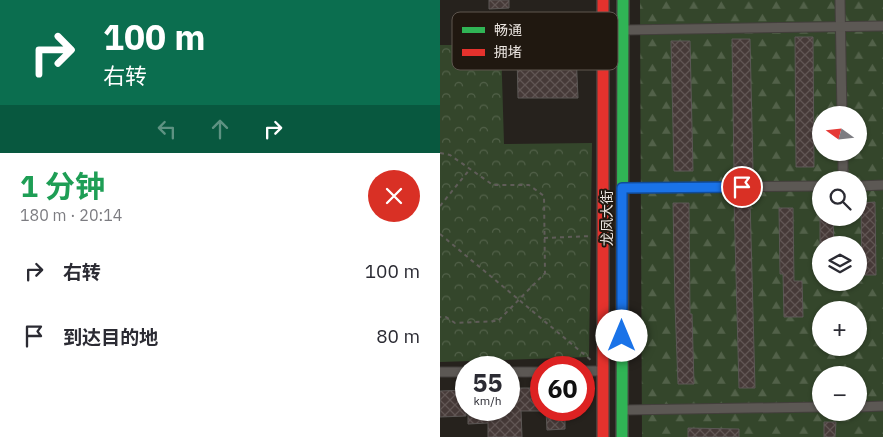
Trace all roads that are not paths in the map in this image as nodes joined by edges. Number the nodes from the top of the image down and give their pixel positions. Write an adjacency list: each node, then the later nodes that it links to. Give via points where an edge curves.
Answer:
1 (623, 0): 5 (main road, 龙凤大街)
2 (840, 0): 4 (street)
3 (883, 26): 4 (street)
4 (841, 27): 5 (street); 7 (street)
5 (623, 30): 11 (main road, 龙凤大街)
6 (604, 70): 13 (main road, 龙凤大街)
7 (842, 106)
8 (812, 186): 11 (street)
9 (867, 186): 10 (street)
10 (883, 186)
11 (622, 188): 19 (main road, 龙凤大街)
12 (595, 371): 13 (street)
13 (603, 371): 20 (main road, 龙凤大街)
14 (440, 372): 15 (street)
15 (455, 372)
16 (867, 406): 17 (street)
17 (883, 406)
18 (812, 407): 19 (street)
19 (622, 410): 21 (main road, 龙凤大街)
20 (603, 437)
21 (622, 437)

